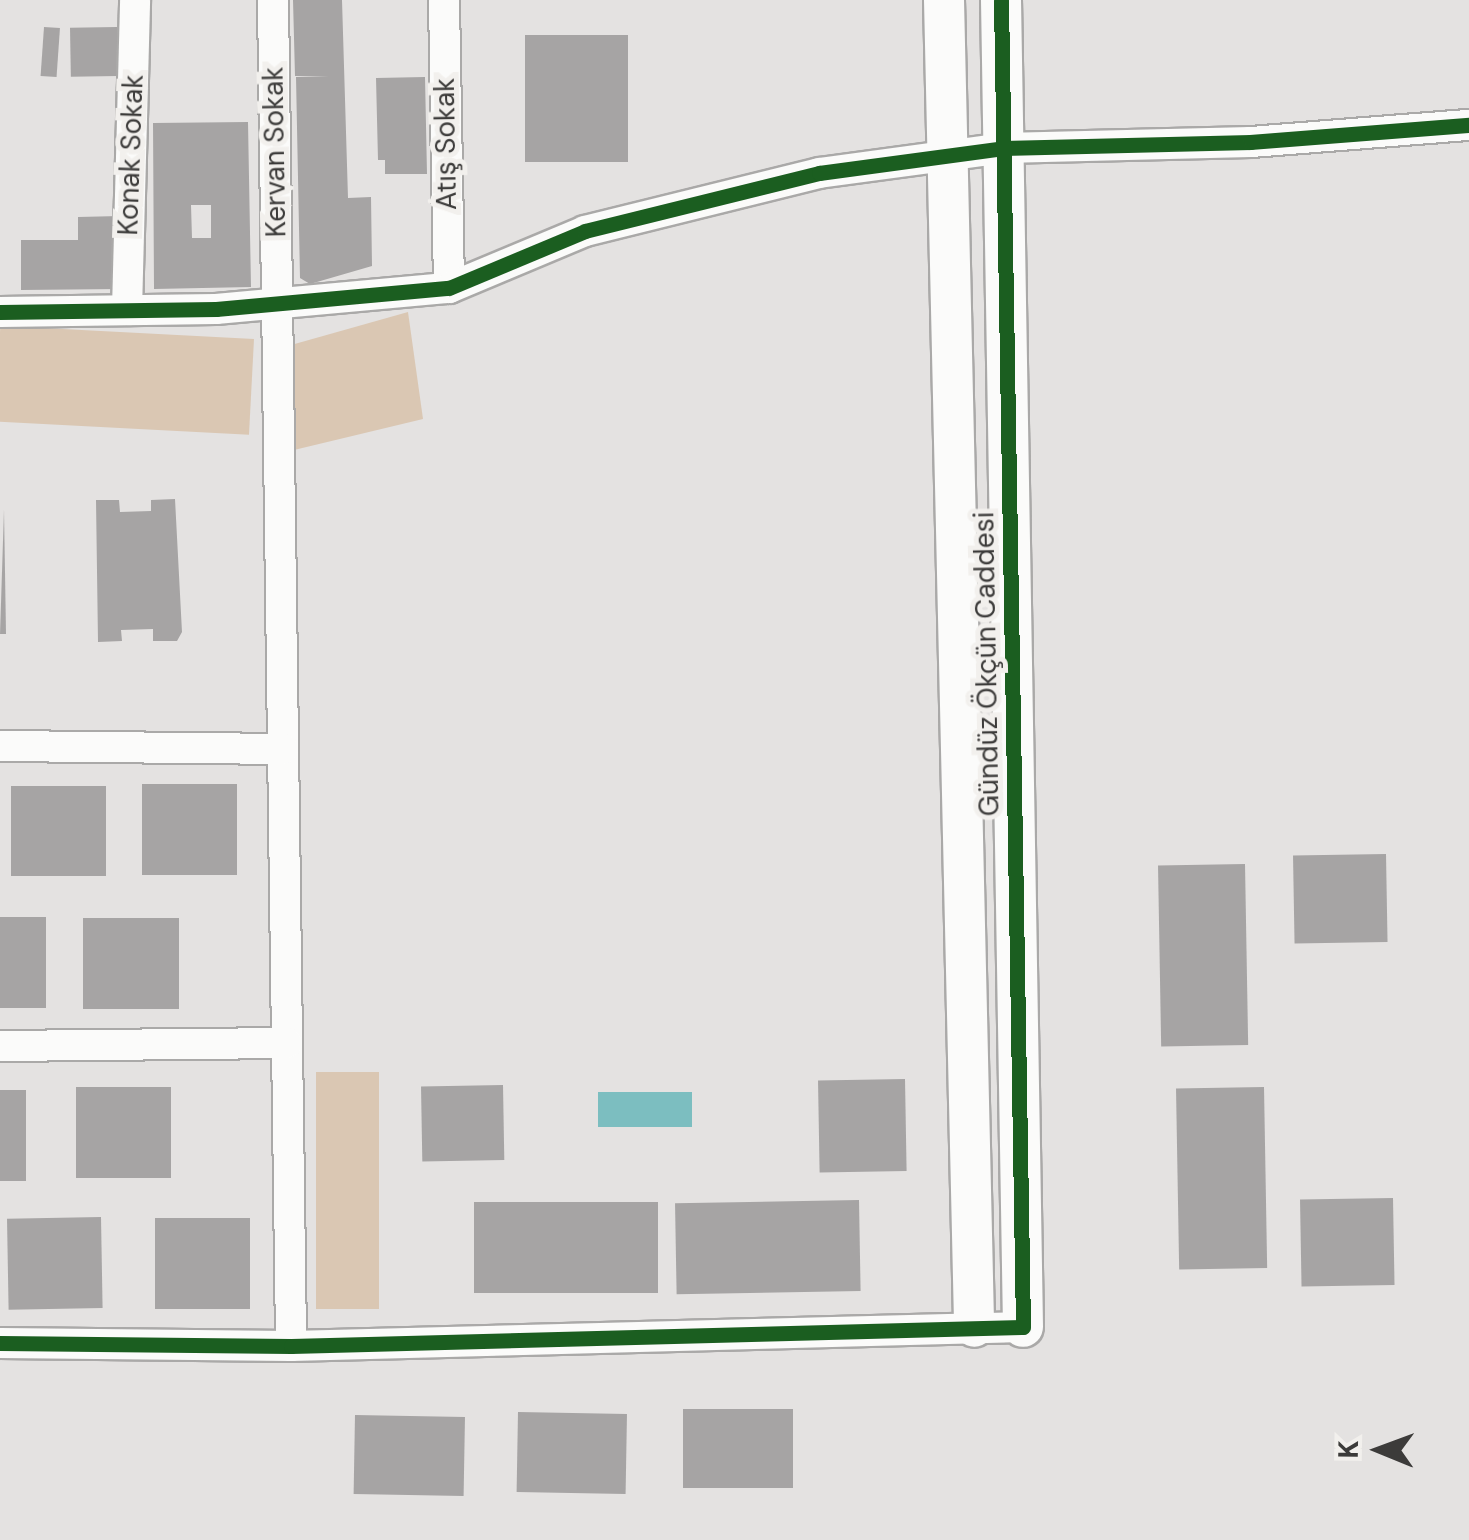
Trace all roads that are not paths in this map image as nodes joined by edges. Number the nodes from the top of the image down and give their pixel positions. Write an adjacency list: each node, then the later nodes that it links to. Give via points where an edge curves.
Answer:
1 (135, 0): 11 (street, Konak Sokak)
2 (273, 0): 10 (street, Kervan Sokak)
3 (444, 0): 9 (street, Atış Sokak)
4 (944, 0): 8 (street, Gündüz Ökçün Caddesi)
5 (1001, 0): 7 (street, Gündüz Ökçün Caddesi)
6 (1469, 125): 7 (street, via 1251,142)
7 (1003, 148): 8 (street); 18 (street, Gündüz Ökçün Caddesi)
8 (949, 155): 9 (street, via 819,172 585,231); 17 (street, Gündüz Ökçün Caddesi)
9 (450, 288): 10 (street)
10 (278, 305): 11 (street); 14 (street, Kervan Sokak)
11 (126, 310): 12 (street)
12 (0, 312)
13 (0, 746): 14 (street)
14 (284, 749): 15 (street, Kervan Sokak)
15 (287, 1043): 16 (street); 20 (street, Kervan Sokak)
16 (0, 1046)
17 (974, 1327): 18 (street); 20 (street)
18 (1024, 1327)
19 (0, 1343): 20 (street)
20 (291, 1346)

